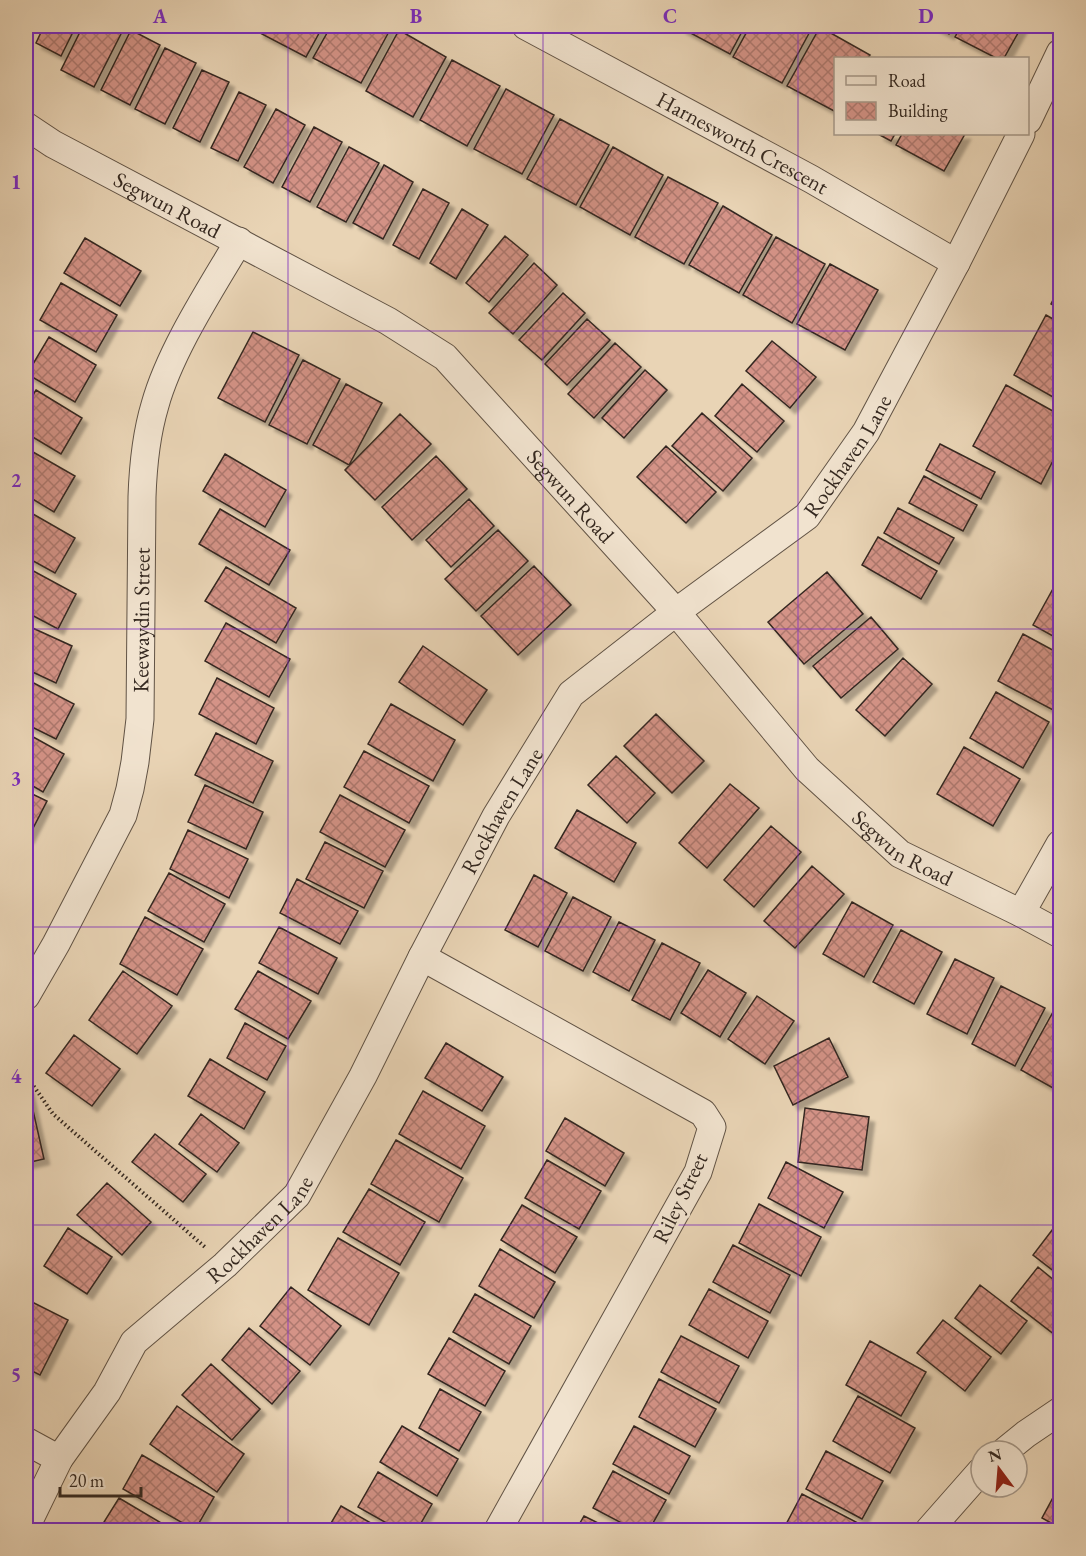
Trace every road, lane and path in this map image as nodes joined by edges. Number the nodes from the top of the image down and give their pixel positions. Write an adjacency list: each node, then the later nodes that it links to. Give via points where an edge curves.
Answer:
1 (526, 26): 7 (street, Harnesworth Crescent, via 811,179)
2 (1060, 53): 3 (street)
3 (1029, 118)
4 (26, 126): 6 (street, Segwun Road, via 53,144)
5 (1020, 135): 7 (street, Rockhaven Lane)
6 (239, 241): 8 (street, Segwun Road, via 388,321 445,357); 13 (street, Keewaydin Street, via 170,368 148,433 142,497 140,720 123,814)
7 (956, 263): 8 (street, Rockhaven Lane, via 866,432 807,516)
8 (676, 612): 10 (street, Segwun Road, via 807,769 900,854); 12 (street, Rockhaven Lane, via 571,694 496,816)
9 (1060, 843): 10 (street)
10 (1022, 913): 11 (street, Segwun Road)
11 (1060, 934)
12 (422, 957): 15 (street, Rockhaven Lane, via 363,1076 297,1195); 22 (street, Riley Street, via 703,1113 712,1127 698,1172)
13 (26, 996)
14 (26, 1075): 15 (path, via 53,1114)
15 (225, 1265): 19 (street, Rockhaven Lane, via 134,1342 107,1392)
16 (1060, 1412): 17 (street)
17 (1020, 1439)
18 (26, 1441): 19 (street)
19 (59, 1459): 21 (street, Rockhaven Lane)
20 (969, 1485): 23 (street)
21 (26, 1527)
22 (498, 1530)
23 (929, 1530)

